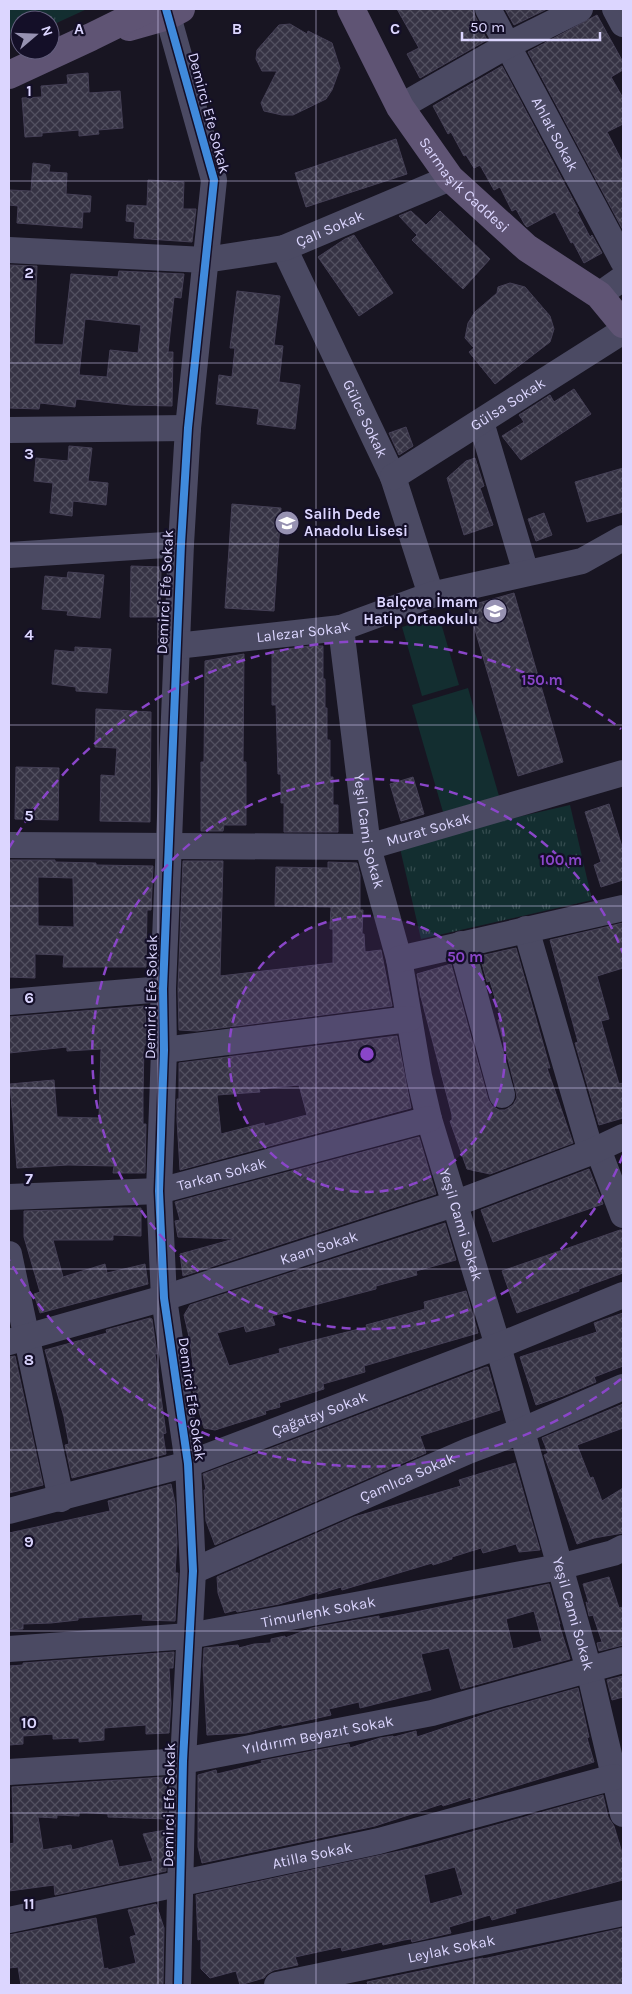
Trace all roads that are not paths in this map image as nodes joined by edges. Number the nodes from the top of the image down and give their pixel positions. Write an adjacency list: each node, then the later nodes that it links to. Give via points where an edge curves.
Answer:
1 (351, 9): 9 (main road, Sarmaşık Caddesi)
2 (488, 9): 7 (street, Ahlat Sokak)
3 (580, 9): 7 (street)
4 (615, 9): 6 (street)
5 (166, 10): 8 (main road, via 91,37); 13 (street, Demirci Efe Sokak, via 214,180)
6 (623, 24)
7 (508, 45): 9 (street); 14 (street, Ahlat Sokak)
8 (9, 75)
9 (400, 107): 10 (main road, Sarmaşık Caddesi)
10 (450, 178): 11 (street, Çalı Sokak); 16 (main road, Sarmaşık Caddesi, via 527,248)
11 (284, 248): 13 (street, Çalı Sokak); 22 (street, Gülce Sokak)
12 (9, 250): 13 (street, Çalı Sokak)
13 (204, 260): 20 (street, Demirci Efe Sokak)
14 (623, 261)
15 (623, 278): 16 (street)
16 (599, 296): 17 (main road, Sarmaşık Caddesi)
17 (623, 324)
18 (623, 331): 19 (street, Gülsa Sokak)
19 (480, 422): 22 (street, Gülsa Sokak); 26 (street)
20 (188, 428): 21 (street); 24 (street, Demirci Efe Sokak)
21 (9, 430)
22 (393, 477): 27 (street, Gülce Sokak)
23 (623, 538): 26 (street, Lalezar Sokak, via 582,560)
24 (181, 544): 25 (street); 29 (street, Demirci Efe Sokak)
25 (9, 555)
26 (526, 573): 27 (street, Lalezar Sokak)
27 (431, 595): 28 (street, Lalezar Sokak)
28 (341, 628): 29 (street, Lalezar Sokak); 33 (street, Yeşil Cami Sokak)
29 (176, 646): 32 (street, Demirci Efe Sokak)
30 (623, 776): 33 (street, Murat Sokak)
31 (9, 845): 32 (street, Murat Sokak)
32 (170, 847): 33 (street, Murat Sokak); 38 (street, Demirci Efe Sokak)
33 (368, 847): 37 (street, Yeşil Cami Sokak)
34 (623, 908): 35 (street)
35 (526, 929): 36 (street); 45 (street)
36 (461, 944): 37 (street); 42 (street)
37 (399, 959): 40 (street, Yeşil Cami Sokak)
38 (163, 989): 39 (street); 41 (street, Demirci Efe Sokak)
39 (9, 1002)
40 (409, 1019): 41 (street); 43 (street, Yeşil Cami Sokak)
41 (164, 1050): 46 (street, Demirci Efe Sokak)
42 (502, 1095)
43 (429, 1119): 46 (street, Tarkan Sokak); 48 (street, Yeşil Cami Sokak)
44 (623, 1137): 45 (street, Kaan Sokak)
45 (594, 1151): 48 (street, Kaan Sokak); 49 (street)
46 (159, 1191): 47 (street, Tarkan Sokak); 52 (street, Demirci Efe Sokak)
47 (9, 1197)
48 (454, 1204): 52 (street, Kaan Sokak); 54 (street, Yeşil Cami Sokak)
49 (623, 1215)
50 (9, 1254): 53 (street)
51 (623, 1295): 54 (street, Çağatay Sokak)
52 (164, 1298): 53 (street, Kaan Sokak); 57 (street, Demirci Efe Sokak)
53 (17, 1340): 58 (street)
54 (498, 1346): 56 (street, Yeşil Cami Sokak); 57 (street, Çağatay Sokak)
55 (623, 1387): 56 (street, Çamlıca Sokak)
56 (521, 1431): 61 (street, Yeşil Cami Sokak); 62 (street, Çamlıca Sokak)
57 (188, 1464): 58 (street, Çağatay Sokak); 62 (street, Demirci Efe Sokak)
58 (60, 1499): 59 (street, Çağatay Sokak)
59 (9, 1510)
60 (623, 1548): 61 (street, Timurlenk Sokak)
61 (559, 1568): 63 (street, Timurlenk Sokak); 66 (street, Yeşil Cami Sokak)
62 (193, 1571): 63 (street, Demirci Efe Sokak)
63 (189, 1636): 64 (street, Timurlenk Sokak); 67 (street, Demirci Efe Sokak)
64 (9, 1649)
65 (623, 1660): 66 (street, Yıldırım Beyazıt Sokak)
66 (589, 1670): 67 (street, Yıldırım Beyazıt Sokak, via 432,1713); 69 (street, Yeşil Cami Sokak)
67 (183, 1761): 68 (street, Yıldırım Beyazıt Sokak); 71 (street, Demirci Efe Sokak)
68 (9, 1772)
69 (614, 1777): 70 (street, Yeşil Cami Sokak); 71 (street, Atilla Sokak, via 379,1841)
70 (623, 1814)
71 (181, 1884): 73 (street, Atilla Sokak); 74 (street, Demirci Efe Sokak)
72 (623, 1912): 75 (street, Leylak Sokak)
73 (9, 1920)
74 (178, 1985)
75 (277, 1985)

